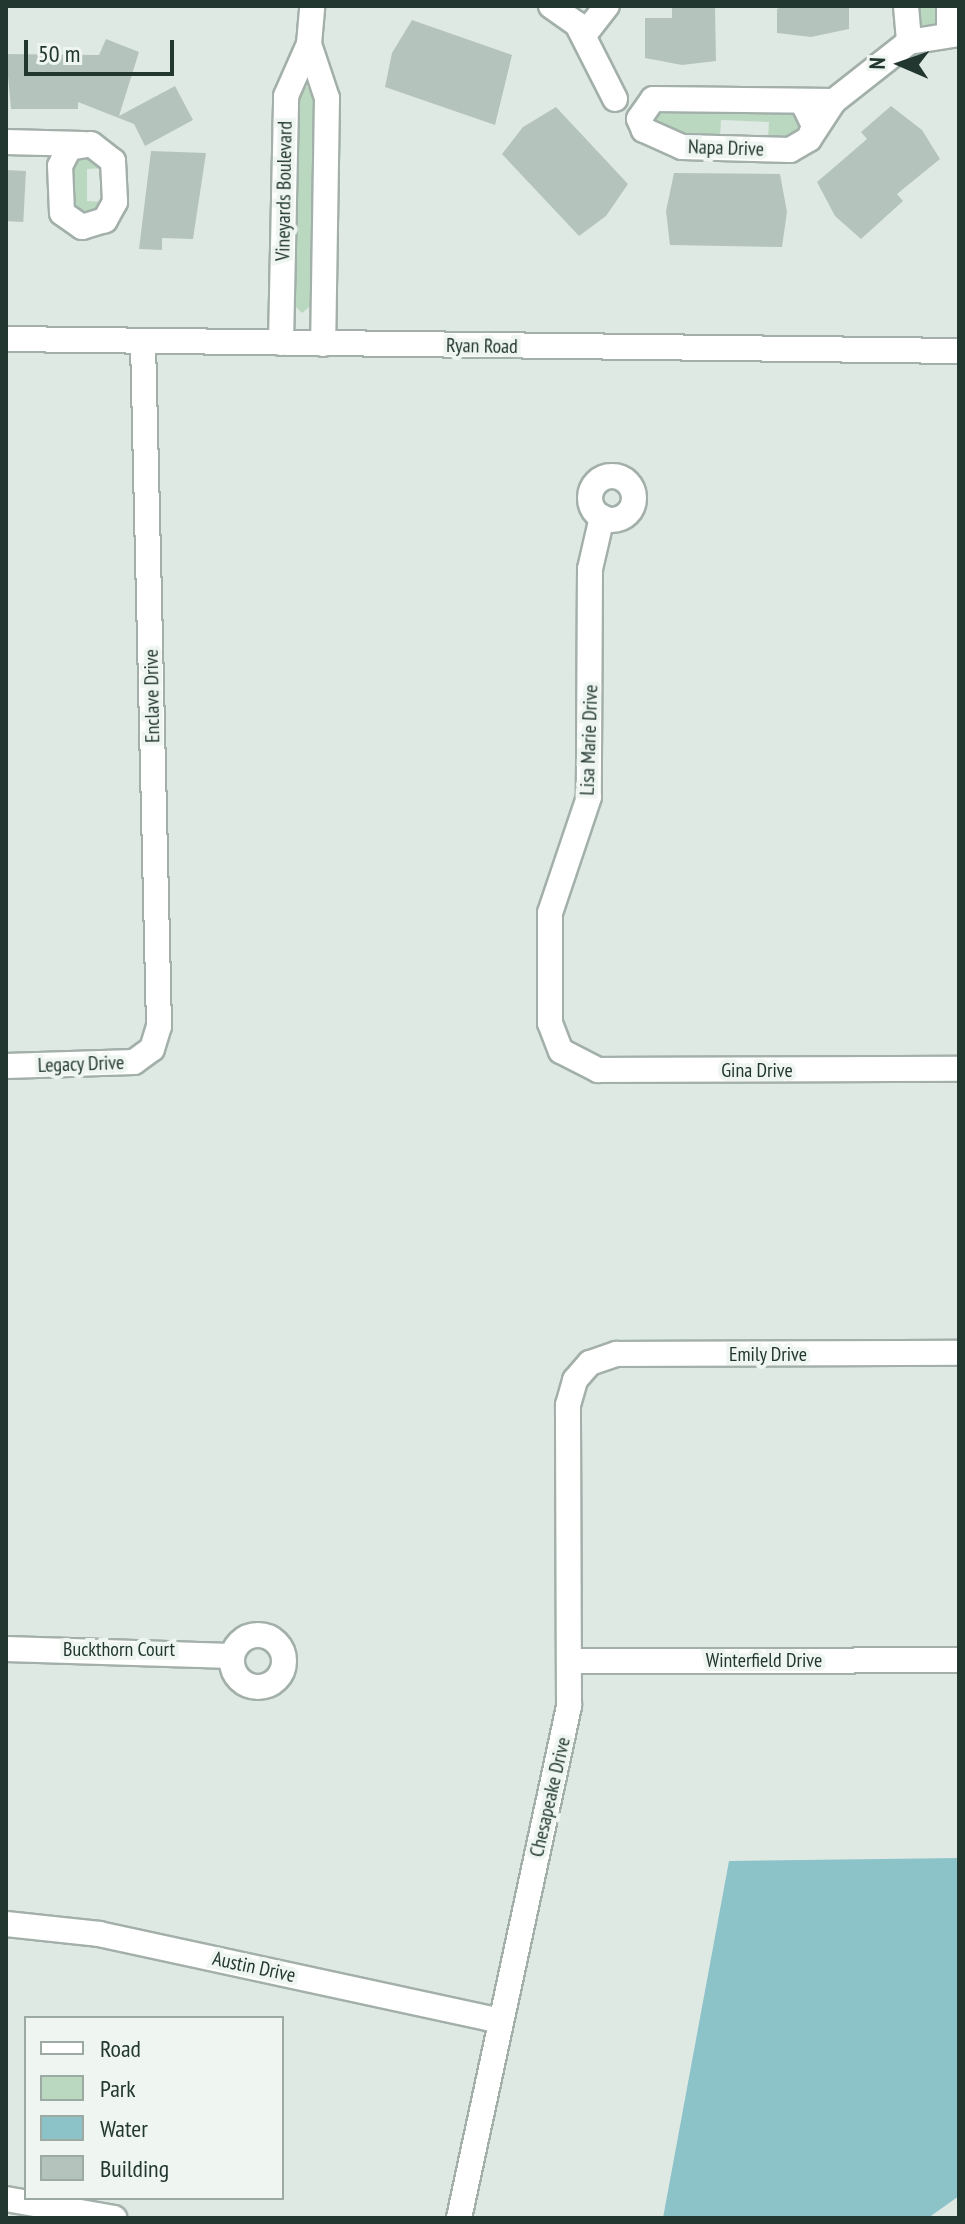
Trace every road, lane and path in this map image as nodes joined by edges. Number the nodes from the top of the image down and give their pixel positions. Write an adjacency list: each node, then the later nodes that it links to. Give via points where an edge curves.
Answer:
1 (312, 6): 9 (street, Vineyards Boulevard)
2 (551, 6): 7 (street, Napa Drive)
3 (607, 6): 7 (street)
4 (906, 6): 8 (street)
5 (949, 6): 6 (street)
6 (954, 34): 8 (street)
7 (584, 35): 10 (street, Napa Drive)
8 (909, 42): 13 (street)
9 (309, 44): 22 (street, Vineyards Boulevard, via 286,96); 23 (street, Vineyards Boulevard, via 327,98)
10 (615, 99): 11 (street); 14 (street, Napa Drive)
11 (653, 99): 12 (street); 14 (street, via 639,113)
12 (802, 101): 13 (street); 15 (street, via 813,116)
13 (834, 101): 15 (street)
14 (644, 130): 15 (street, Napa Drive, via 682,147 790,150)
15 (809, 139)
16 (6, 142): 17 (street)
17 (40, 143): 18 (street); 19 (street)
18 (83, 144): 19 (street, via 65,151); 19 (street, via 113,161 115,202 105,220 82,227 66,219)
19 (60, 175)
20 (6, 339): 21 (street, Ryan Road)
21 (143, 341): 22 (street, Ryan Road); 26 (street, Enclave Drive, via 159,999)
22 (281, 343): 23 (street, Ryan Road)
23 (323, 344): 24 (street, Ryan Road)
24 (959, 351)
25 (602, 517): 27 (street, Lisa Marie Drive, via 590,569 589,797 550,913 549,1014)
26 (152, 1049): 28 (street, Legacy Drive, via 134,1062)
27 (561, 1051): 29 (street, Gina Drive, via 598,1070)
28 (6, 1066)
29 (959, 1069)
30 (959, 1353): 31 (street, Emily Drive, via 616,1354)
31 (582, 1371): 35 (street, Chesapeake Drive, via 568,1405)
32 (6, 1649): 33 (street, Buckthorn Court)
33 (232, 1656)
34 (959, 1660): 35 (street, Winterfield Drive)
35 (570, 1661): 37 (street, Chesapeake Drive, via 565,1727)
36 (6, 1924): 37 (street, Austin Drive, via 99,1934)
37 (500, 2021): 40 (street, Chesapeake Drive)
38 (6, 2199): 39 (street)
39 (114, 2218)
40 (459, 2218)

